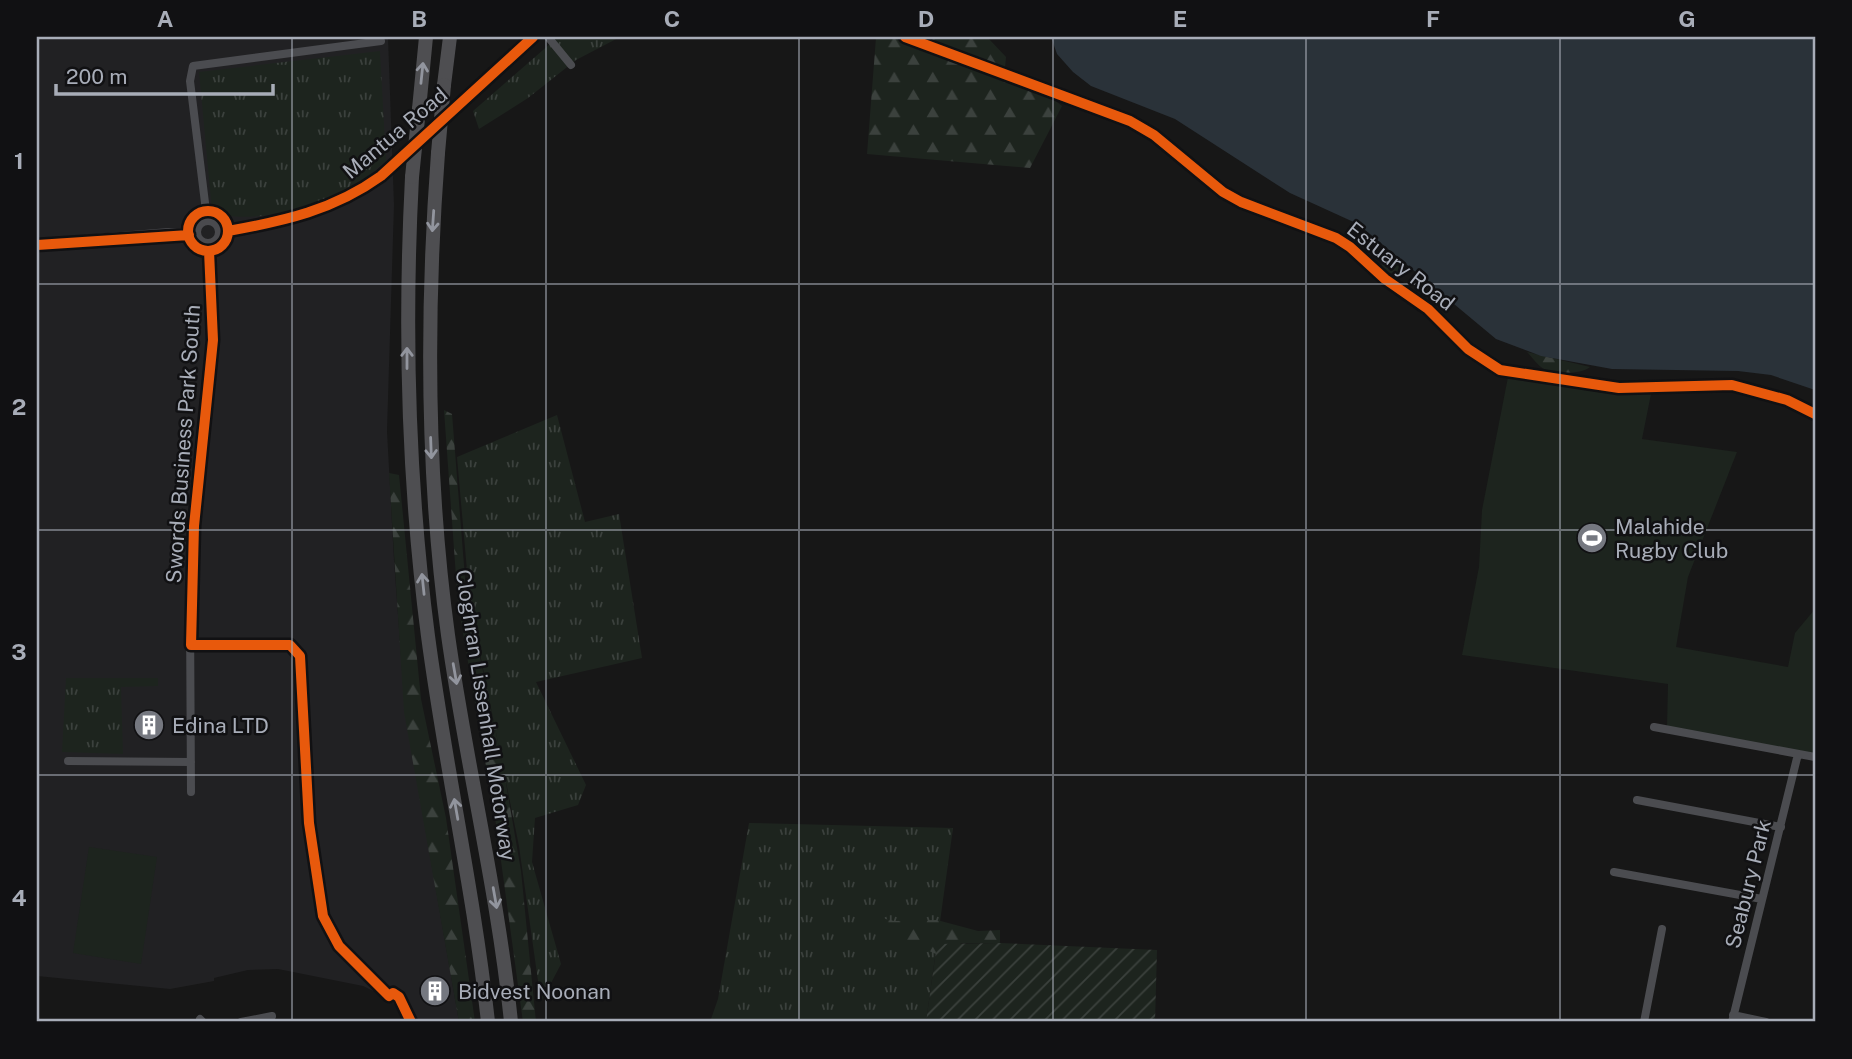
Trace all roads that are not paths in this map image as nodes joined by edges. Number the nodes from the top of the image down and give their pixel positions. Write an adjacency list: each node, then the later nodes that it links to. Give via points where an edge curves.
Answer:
1 (426, 37): 30 (highway, Cloghran Lissenhall Motorway, one-way to 1, bridge, via 428,635 412,492 407,365 412,177)
2 (450, 37): 31 (highway, Cloghran Lissenhall Motorway, one-way to 31, bridge, via 432,229 428,367 438,541 448,635 499,920)
3 (533, 37): 9 (street, Mantua Road, via 358,193 295,218)
4 (548, 37): 7 (street)
5 (905, 37): 13 (street, Estuary Road, via 1142,128 1241,202 1350,247 1428,309 1468,349 1500,370 1619,388 1732,385 1787,400)
6 (381, 41): 8 (street, via 193,65 190,81)
7 (571, 65)
8 (207, 219): 9 (street, via 218,223); 10 (street, via 197,224)
9 (221, 232): 12 (street, via 218,241)
10 (195, 235): 11 (street); 12 (street)
11 (37, 245)
12 (208, 245): 14 (street, Swords Business Park South, via 213,340 194,526)
13 (1815, 414)
14 (191, 645): 19 (street, Swords Business Park South); 26 (street, via 290,645 300,656 309,823 323,916 339,946)
15 (1654, 727): 16 (street)
16 (1798, 754): 17 (street); 22 (street, Seabury Park)
17 (1815, 757)
18 (68, 761): 19 (street)
19 (191, 762): 20 (street, Swords Business Park South)
20 (191, 792)
21 (1637, 800): 22 (street)
22 (1781, 827): 24 (street, Seabury Park)
23 (1614, 872): 24 (street)
24 (1762, 900): 28 (street, Seabury Park)
25 (1662, 929): 32 (street)
26 (389, 996)
27 (272, 1016): 29 (street)
28 (1733, 1019): 33 (street)
29 (241, 1022)
30 (488, 1022)
31 (511, 1022)
32 (1644, 1022)
33 (1766, 1022)

